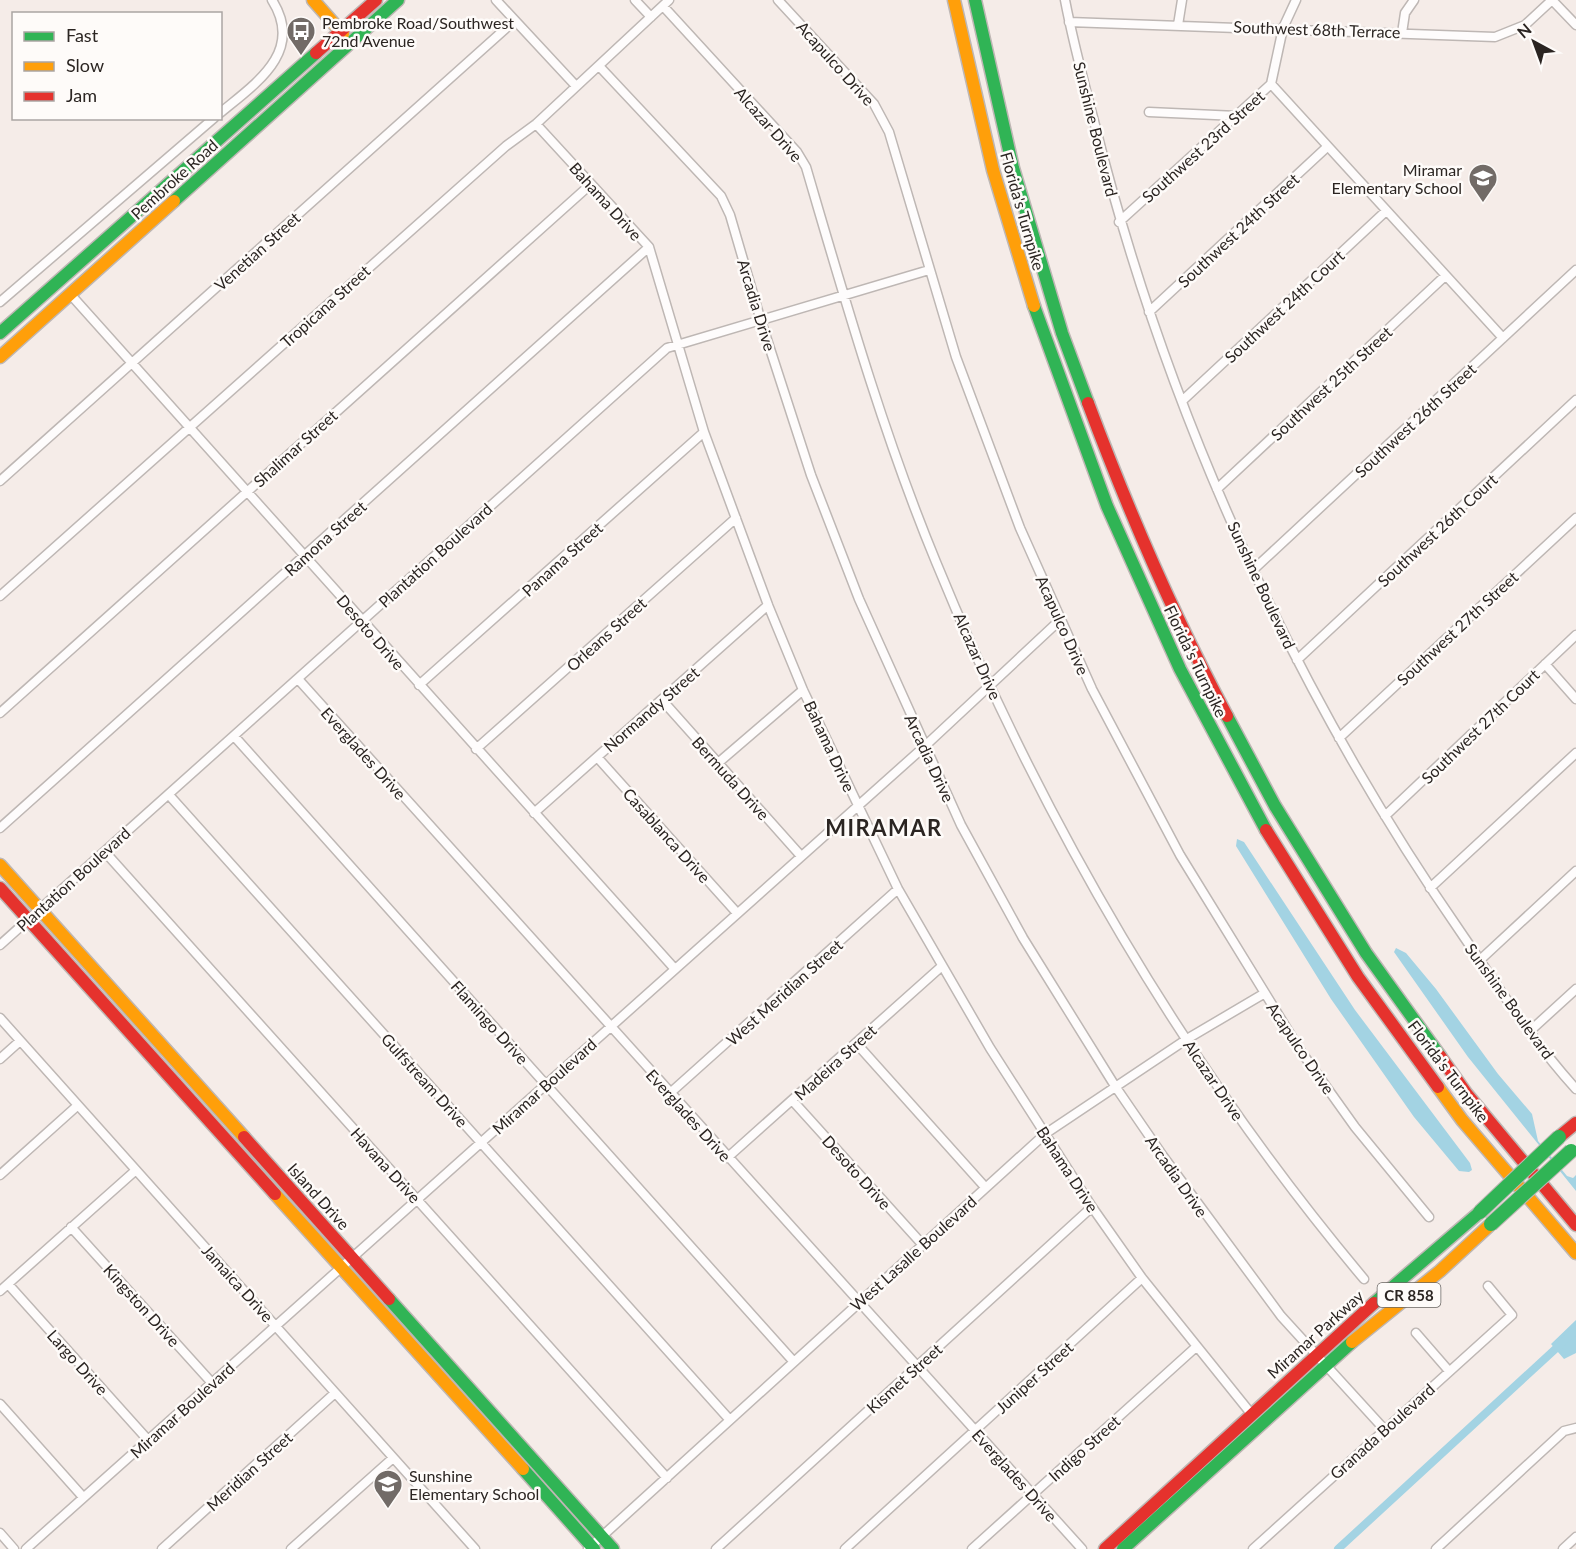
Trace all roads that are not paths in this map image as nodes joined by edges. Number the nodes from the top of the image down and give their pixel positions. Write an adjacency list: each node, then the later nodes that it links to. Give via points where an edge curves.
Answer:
1 (272, 0): 28 (street, via 282,24 282,43 276,59 266,74)
2 (313, 0): 22 (main road)
3 (376, 0): 22 (main road, Pembroke Road)
4 (398, 0): 24 (main road, Pembroke Road)
5 (496, 0): 17 (street)
6 (634, 0): 16 (street)
7 (778, 0): 41 (street, Acapulco Drive, via 874,104 889,132)
8 (954, 0): 134 (main road, Florida's Turnpike, via 988,150 1038,322 1093,473 1176,661 1269,833 1374,997 1486,1148)
9 (975, 0): 131 (main road, Florida's Turnpike, via 1012,164 1052,301 1119,486 1200,664 1282,816 1376,965 1481,1110)
10 (1065, 0): 18 (street, Sunshine Boulevard)
11 (1182, 0): 20 (street)
12 (1296, 0): 21 (street, Southwest 23rd Street)
13 (1414, 0): 23 (street, via 1405,13)
14 (1552, 0): 19 (street); 23 (street, Southwest 68th Terrace, via 1525,25 1495,37)
15 (666, 3): 16 (street, Tropicana Street); 45 (street, Alcazar Drive, via 806,167)
16 (651, 17): 25 (street, Tropicana Street)
17 (514, 21): 27 (street); 53 (street, Venetian Street)
18 (1069, 22): 20 (street, Southwest 68th Terrace); 38 (street, Sunshine Boulevard)
19 (1575, 22)
20 (1178, 25): 21 (street, Southwest 68th Terrace)
21 (1283, 28): 23 (street, Southwest 68th Terrace); 26 (street, Southwest 23rd Street)
22 (339, 29): 24 (main road); 34 (main road, Pembroke Road)
23 (1402, 33)
24 (350, 41): 39 (main road, Pembroke Road)
25 (599, 66): 27 (street, Tropicana Street); 48 (street, Arcadia Drive, via 721,196)
26 (1271, 84): 30 (street, Southwest 23rd Street); 33 (street)
27 (576, 86): 32 (street, Tropicana Street)
28 (222, 111)
29 (1149, 112): 30 (street)
30 (1237, 116): 38 (street, Southwest 23rd Street)
31 (212, 120): 46 (street)
32 (536, 124): 35 (street, Bahama Drive); 56 (street, Tropicana Street, via 506,146)
33 (1327, 147): 37 (street); 47 (street, Southwest 24th Street)
34 (201, 153): 36 (main road, Pembroke Road); 39 (main road, via 200,167 151,212)
35 (591, 184): 40 (street, Bahama Drive); 60 (street, Shalimar Street)
36 (139, 209): 44 (main road, via 128,228 75,277); 49 (main road, Pembroke Road)
37 (1386, 211): 43 (street); 55 (street, Southwest 24th Court)
38 (1119, 222): 47 (street, Sunshine Boulevard)
39 (148, 225): 44 (main road, Pembroke Road)
40 (649, 247): 51 (street, Bahama Drive); 63 (street, Ramona Street)
41 (929, 270): 45 (street, Plantation Boulevard); 67 (street, Acapulco Drive, via 956,357 1016,517)
42 (1576, 270): 50 (street, Southwest 26th Street)
43 (1445, 276): 50 (street); 59 (street, Southwest 25th Street)
44 (71, 295): 52 (main road, Pembroke Road); 53 (street, Desoto Drive)
45 (844, 296): 48 (street, Plantation Boulevard); 73 (street, Alcazar Drive, via 935,561)
46 (0, 302)
47 (1149, 312): 55 (street, Sunshine Boulevard)
48 (760, 321): 51 (street, Plantation Boulevard); 81 (street, Arcadia Drive, via 811,475 855,589)
49 (0, 333)
50 (1503, 338): 64 (street, Southwest 26th Street)
51 (678, 344): 57 (street, Bahama Drive); 68 (street, Plantation Boulevard, via 667,348)
52 (0, 357)
53 (131, 364): 56 (street, Desoto Drive); 58 (street, Venetian Street)
54 (1576, 400): 70 (street, Southwest 26th Court)
55 (1182, 401): 59 (street, Sunshine Boulevard)
56 (189, 427): 60 (street, Desoto Drive); 65 (street, Tropicana Street)
57 (704, 432): 62 (street, Bahama Drive); 74 (street, Panama Street)
58 (0, 481)
59 (1217, 489): 64 (street, Sunshine Boulevard)
60 (246, 492): 63 (street, Desoto Drive); 78 (street, Shalimar Street)
61 (1576, 518): 80 (street, Southwest 27th Street)
62 (736, 519): 66 (street, Bahama Drive); 82 (street, Orleans Street)
63 (305, 556): 68 (street, Desoto Drive); 90 (street, Ramona Street)
64 (1253, 570): 70 (street, Sunshine Boulevard)
65 (0, 596)
66 (768, 605): 75 (street, Bahama Drive); 77 (street, Normandy Street)
67 (1060, 620): 73 (street, Miramar Boulevard); 106 (street, Acapulco Drive, via 1180,855)
68 (362, 621): 72 (street, Plantation Boulevard); 74 (street, Desoto Drive)
69 (1576, 635): 71 (street, Southwest 27th Court)
70 (1297, 660): 80 (street, Sunshine Boulevard)
71 (1545, 664): 76 (street); 89 (street, Southwest 27th Court)
72 (298, 679): 79 (street, Plantation Boulevard); 108 (street, Everglades Drive)
73 (990, 685): 81 (street, Miramar Boulevard); 110 (street, Alcazar Drive, via 1101,899)
74 (419, 686): 82 (street, Desoto Drive)
75 (803, 690): 85 (street); 87 (street, Bahama Drive)
76 (1576, 699)
77 (662, 700): 84 (street, Normandy Street); 85 (street, Bermuda Drive)
78 (0, 713)
79 (234, 736): 86 (street, Plantation Boulevard); 114 (street, Flamingo Drive)
80 (1339, 738): 89 (street, Sunshine Boulevard)
81 (925, 746): 87 (street, Miramar Boulevard); 115 (street, Arcadia Drive, via 961,825 1023,938)
82 (476, 749): 88 (street, Desoto Drive)
83 (1576, 753): 96 (street)
84 (597, 757): 88 (street, Normandy Street); 99 (street, Casablanca Drive)
85 (718, 763): 92 (street, Bermuda Drive)
86 (168, 795): 91 (street, Plantation Boulevard); 122 (street, Gulfstream Drive)
87 (858, 805): 92 (street, Miramar Boulevard); 97 (street, Bahama Drive)
88 (534, 813): 104 (street, Desoto Drive)
89 (1385, 816): 96 (street, Sunshine Boulevard)
90 (0, 828)
91 (105, 852): 98 (street, Plantation Boulevard); 128 (street, Havana Drive)
92 (801, 856): 99 (street, Miramar Boulevard)
93 (0, 865): 98 (main road, Island Drive)
94 (1576, 871): 102 (street)
95 (0, 888): 100 (main road, Island Drive)
96 (1430, 888): 102 (street, Sunshine Boulevard)
97 (898, 889): 103 (street, Bahama Drive); 117 (street, West Meridian Street)
98 (40, 909): 100 (street, Plantation Boulevard); 135 (main road, Island Drive)
99 (737, 913): 104 (street, Miramar Boulevard)
100 (28, 920): 101 (street, Plantation Boulevard); 136 (main road, Island Drive)
101 (0, 945)
102 (1480, 960): 109 (street, Sunshine Boulevard)
103 (942, 966): 112 (street, Madeira Street); 121 (street, Bahama Drive)
104 (674, 968): 108 (street, Miramar Boulevard)
105 (1576, 989): 109 (street)
106 (1264, 993): 110 (street, West Lasalle Boulevard); 130 (street, Acapulco Drive, via 1355,1127)
107 (0, 1018): 111 (street, Jamaica Drive)
108 (610, 1027): 114 (street, Miramar Boulevard); 117 (street, Everglades Drive)
109 (1530, 1031): 116 (street, Sunshine Boulevard)
110 (1187, 1039): 115 (street, West Lasalle Boulevard); 138 (street, Alcazar Drive, via 1308,1213)
111 (20, 1041): 113 (street); 119 (street, Jamaica Drive)
112 (856, 1043): 118 (street, Madeira Street); 127 (street)
113 (0, 1059)
114 (546, 1085): 122 (street, Miramar Boulevard); 147 (street, Flamingo Drive)
115 (1115, 1086): 121 (street, West Lasalle Boulevard); 146 (street, Arcadia Drive, via 1233,1254)
116 (1576, 1089)
117 (669, 1094): 124 (street, Everglades Drive)
118 (792, 1100): 124 (street, Madeira Street); 133 (street, Desoto Drive)
119 (77, 1106): 125 (street, Jamaica Drive); 126 (street)
120 (1576, 1122): 146 (main road, Miramar Parkway / CR 858, bridge)
121 (1045, 1134): 127 (street, West Lasalle Boulevard); 129 (street, Bahama Drive)
122 (481, 1142): 128 (street, Miramar Boulevard); 153 (street, Gulfstream Drive)
123 (1573, 1148): 146 (main road, Miramar Parkway / CR 858, bridge, via 1440,1271)
124 (727, 1158): 142 (street, Everglades Drive)
125 (136, 1170): 132 (street); 143 (street, Jamaica Drive)
126 (0, 1175)
127 (985, 1187): 133 (street, West Lasalle Boulevard)
128 (416, 1199): 135 (street, Miramar Boulevard); 160 (street, Havana Drive)
129 (1092, 1206): 137 (street, Bahama Drive); 148 (street, Kismet Street)
130 (1429, 1216)
131 (1576, 1225)
132 (71, 1227): 139 (street); 150 (street, Kingston Drive)
133 (922, 1244): 142 (street, West Lasalle Boulevard)
134 (1576, 1252)
135 (352, 1257): 136 (street, Miramar Boulevard); 165 (main road, Island Drive)
136 (340, 1268): 143 (street, Miramar Boulevard); 165 (main road, Island Drive)
137 (1142, 1278): 145 (street, Bahama Drive); 157 (street, Juniper Street)
138 (1364, 1279)
139 (8, 1284): 141 (street); 158 (street, Largo Drive)
140 (1488, 1286): 149 (street, Granada Boulevard, via 1512,1315)
141 (0, 1291)
142 (858, 1303): 147 (street, West Lasalle Boulevard); 148 (street, Everglades Drive)
143 (276, 1326): 150 (street, Miramar Boulevard); 151 (street, Jamaica Drive)
144 (1416, 1333): 149 (street)
145 (1196, 1347): 154 (street, Bahama Drive); 161 (street, Indigo Street)
146 (1321, 1360): 154 (main road, Miramar Parkway / CR 858); 156 (street, Arcadia Drive)
147 (794, 1362): 153 (street, West Lasalle Boulevard)
148 (916, 1368): 157 (street, Everglades Drive); 172 (street, Kismet Street)
149 (1449, 1371): 156 (street, Granada Boulevard)
150 (212, 1383): 158 (street, Miramar Boulevard)
151 (335, 1393): 159 (street, Jamaica Drive); 168 (street, Meridian Street)
152 (0, 1404): 162 (street)
153 (729, 1419): 160 (street, West Lasalle Boulevard)
154 (1256, 1419): 176 (main road, Miramar Parkway / CR 858); 177 (main road, Miramar Parkway / CR 858)
155 (1575, 1427): 179 (street, via 1564,1431)
156 (1385, 1430): 178 (street, Granada Boulevard)
157 (974, 1431): 161 (street, Everglades Drive); 173 (street, Juniper Street)
158 (148, 1440): 162 (street, Miramar Boulevard)
159 (393, 1458): 169 (street); 170 (street, Jamaica Drive)
160 (667, 1478): 165 (street, West Lasalle Boulevard)
161 (1032, 1494): 174 (street, Indigo Street); 175 (street, Everglades Drive)
162 (83, 1497): 167 (street, Miramar Boulevard)
163 (0, 1533): 166 (street)
164 (1576, 1537): 180 (street)
165 (594, 1545): 171 (main road, Island Drive)
166 (14, 1549)
167 (26, 1549)
168 (162, 1549)
169 (291, 1549)
170 (475, 1549)
171 (613, 1549)
172 (716, 1549)
173 (845, 1549)
174 (972, 1549)
175 (1082, 1549)
176 (1105, 1549)
177 (1123, 1549)
178 (1253, 1549)
179 (1436, 1549)
180 (1563, 1549)

